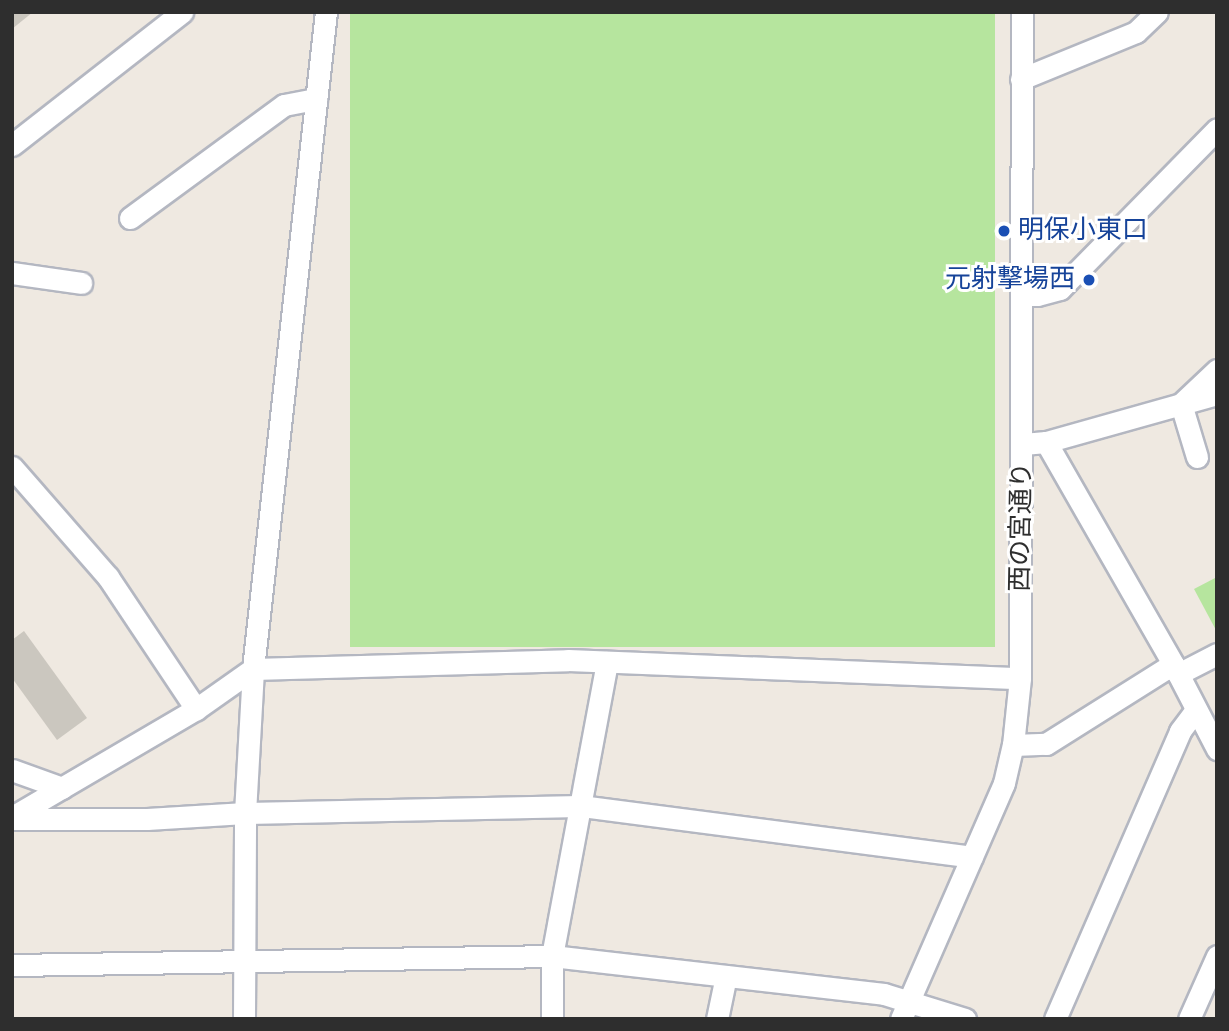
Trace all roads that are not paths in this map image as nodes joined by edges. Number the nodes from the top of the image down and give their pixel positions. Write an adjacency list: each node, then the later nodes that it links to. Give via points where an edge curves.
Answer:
1 (182, 12): 8 (street)
2 (326, 12): 6 (street)
3 (1022, 12): 5 (street, 西の宮通り)
4 (1157, 12): 5 (street, via 1136,32)
5 (1021, 79): 12 (street, 西の宮通り)
6 (316, 99): 9 (street, via 284,105); 22 (street)
7 (1217, 129): 12 (street, via 1069,281 1047,293)
8 (12, 145)
9 (130, 218)
10 (12, 273): 11 (street)
11 (81, 283)
12 (1021, 295): 17 (street, 西の宮通り)
13 (1217, 370): 15 (street)
14 (1217, 394): 15 (street)
15 (1181, 404): 16 (street); 18 (street)
16 (1046, 442): 17 (street); 23 (street)
17 (1023, 444): 24 (street, 西の宮通り)
18 (1197, 457)
19 (12, 467): 25 (street, via 108,577)
20 (1217, 654): 23 (street)
21 (607, 662): 22 (street); 24 (street); 31 (street)
22 (253, 668): 25 (street); 32 (street)
23 (1175, 669): 26 (street); 27 (street, via 1046,744)
24 (1020, 678): 27 (street, 西の宮通り)
25 (196, 709): 30 (street)
26 (1195, 711): 28 (street); 45 (street, via 1180,731)
27 (1013, 745): 34 (street, 西の宮通り, via 1004,783)
28 (1217, 749)
29 (12, 770): 30 (street)
30 (62, 788): 33 (street)
31 (581, 806): 32 (street); 34 (street); 35 (street)
32 (245, 813): 33 (street, via 147,819); 37 (street)
33 (12, 818)
34 (972, 857): 40 (street, 西の宮通り)
35 (552, 956): 37 (street); 39 (street); 42 (street)
36 (1217, 956): 46 (street)
37 (244, 961): 38 (street); 41 (street)
38 (12, 965)
39 (726, 976): 40 (street, via 884,994); 43 (street)
40 (905, 1009): 44 (street)
41 (244, 1019)
42 (552, 1019)
43 (718, 1019)
44 (965, 1019)
45 (1055, 1019)
46 (1189, 1019)

